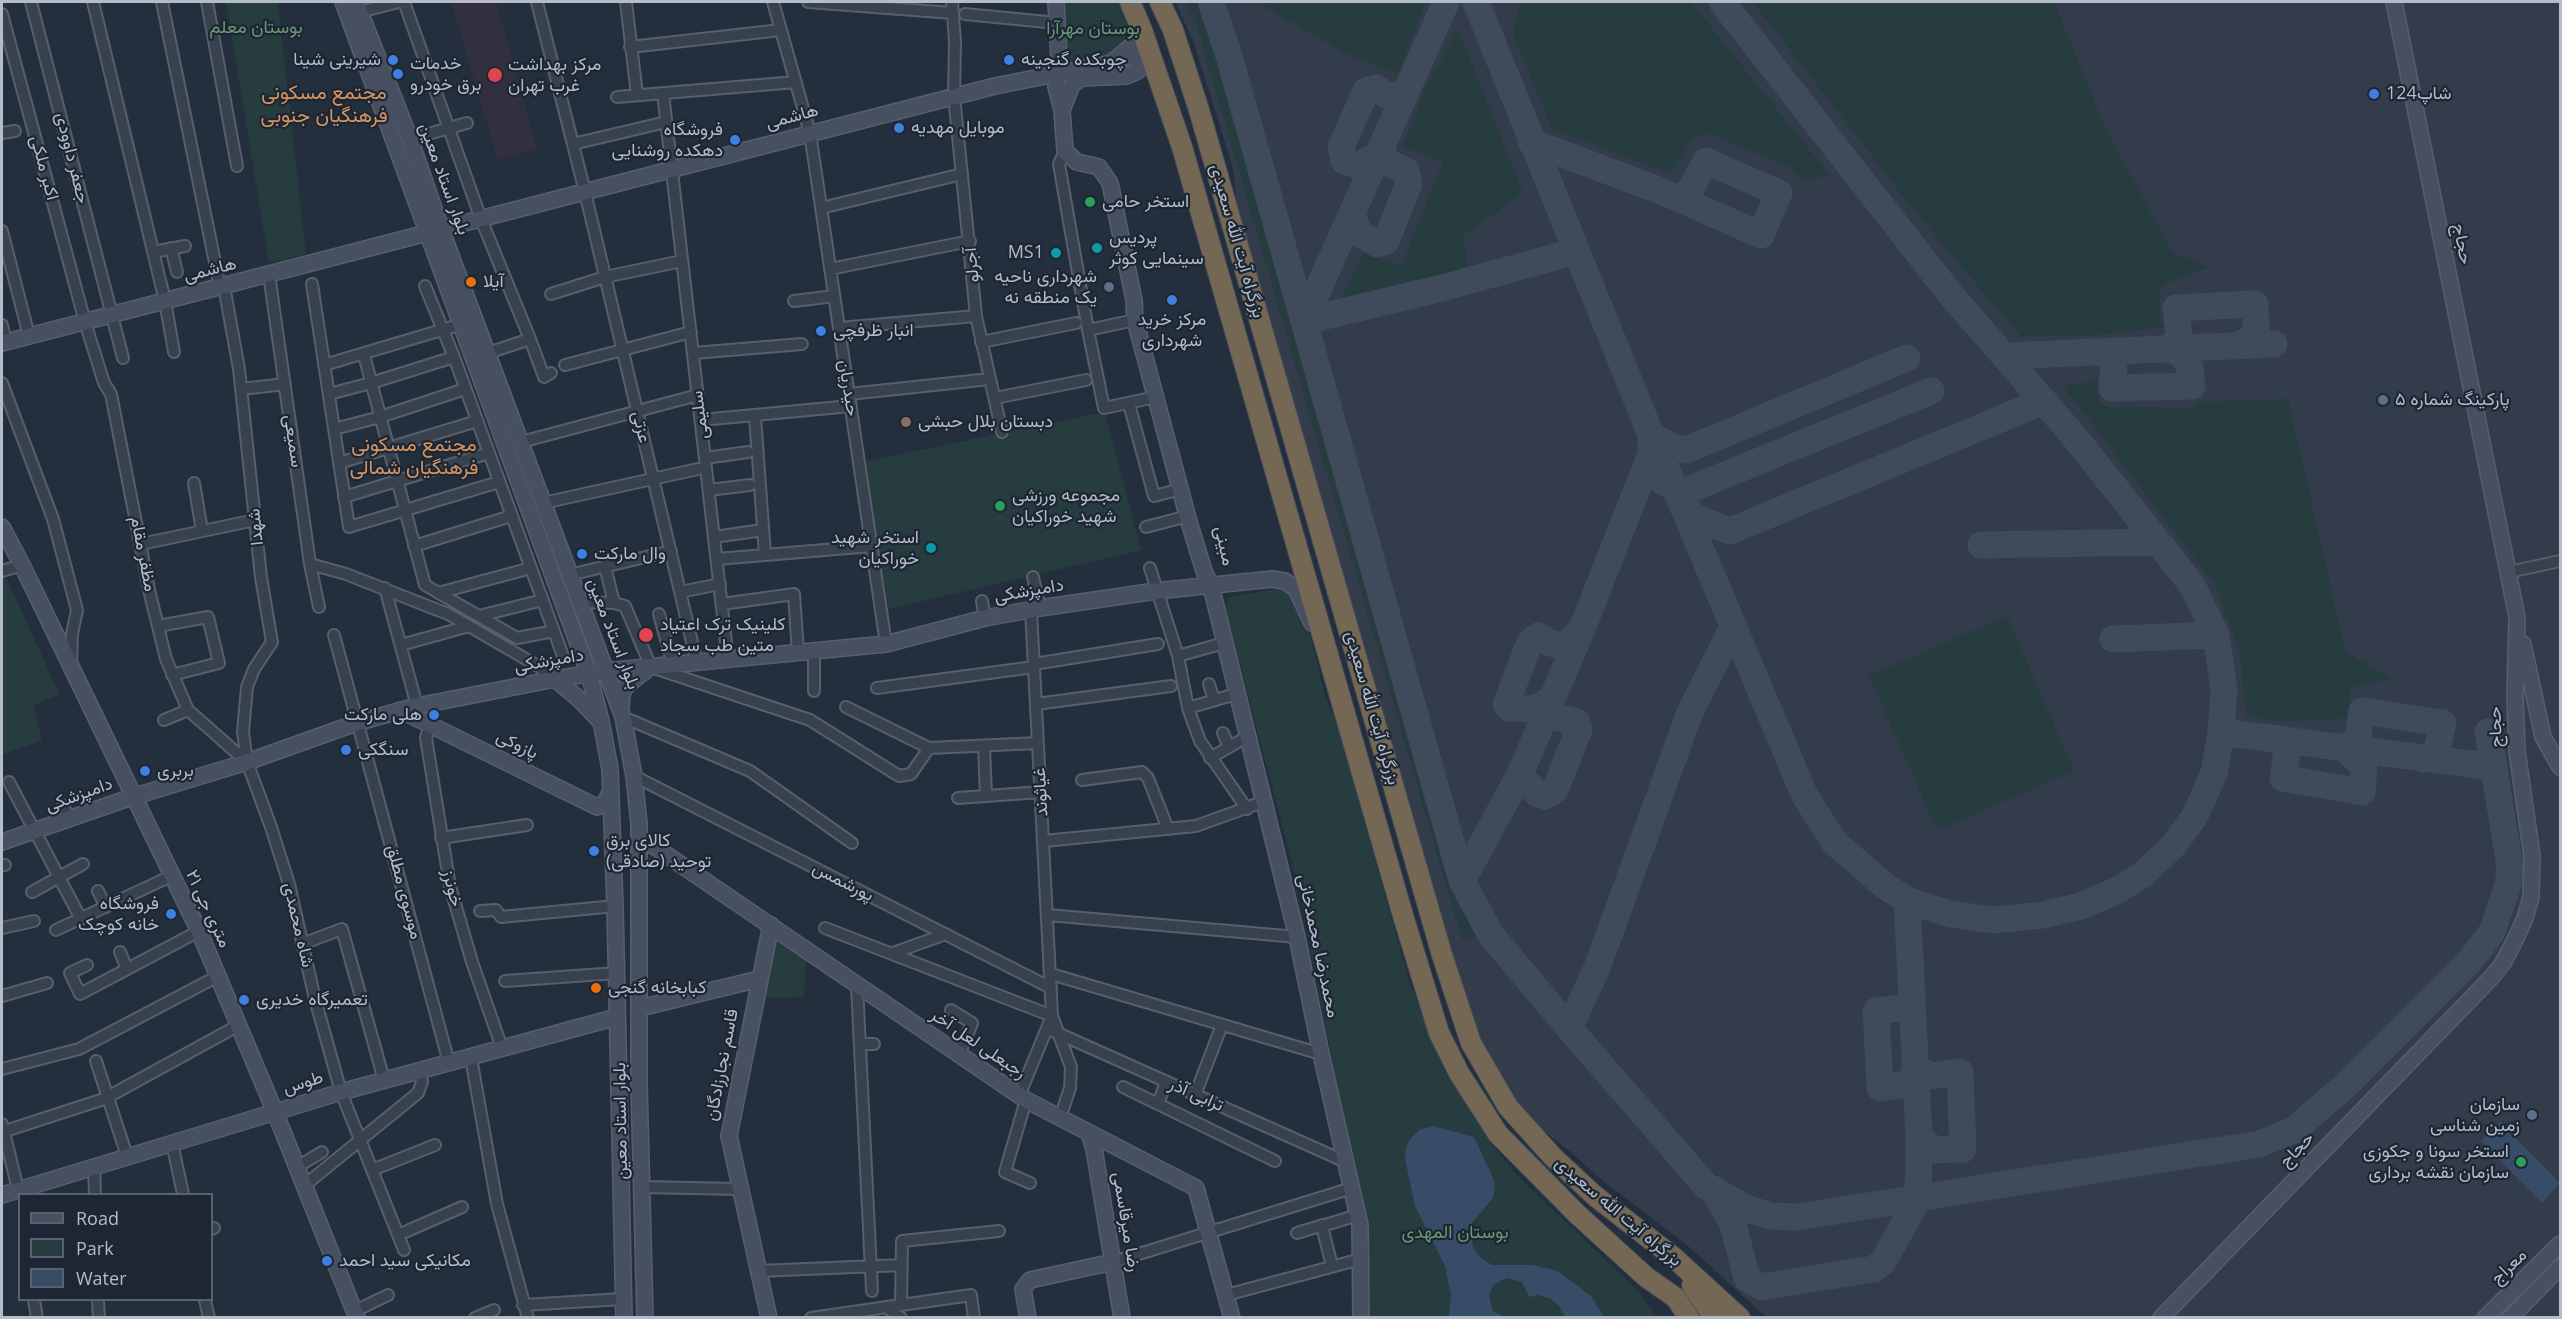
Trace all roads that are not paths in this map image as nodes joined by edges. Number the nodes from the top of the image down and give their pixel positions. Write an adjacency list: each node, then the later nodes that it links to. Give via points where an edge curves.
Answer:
1 (32, 2): 67 (street, جعفر داوودی)
2 (93, 2): 53 (street)
3 (162, 2): 61 (street, شهدا)
4 (207, 2): 42 (street)
5 (343, 2): 49 (main road, بلوار استاد معین)
6 (399, 2): 17 (street)
7 (404, 2): 35 (street)
8 (537, 2): 40 (street, عزتی)
9 (626, 2): 24 (street)
10 (773, 2): 22 (street, حیدریان)
11 (808, 2): 18 (street)
12 (952, 2): 18 (street, آجرلو)
13 (1056, 2): 21 (main road)
14 (1130, 2): 23 (highway, بزرگراه آیت الله سعیدی)
15 (1160, 2): 334 (highway, بزرگراه آیت الله سعیدی, via 1173,30 1218,173 1442,955 1471,1043 1508,1107 1553,1157 1595,1196)
16 (2394, 2): 152 (main road, حجاج)
17 (357, 7): 39 (main road, بلوار استاد معین)
18 (953, 13): 30 (street, آجرلو)
19 (965, 14): 21 (street)
20 (2, 15): 70 (street, اکبر ملکی)
21 (1057, 23): 26 (main road)
22 (781, 30): 24 (street); 27 (street, حیدریان)
23 (1142, 30): 25 (main road); 180 (highway, بزرگراه آیت الله سعیدی, via 1182,147)
24 (630, 47): 29 (street)
25 (1121, 57): 26 (main road, هاشمی, via 1111,63); 32 (main road, via 1138,60 1138,71 1126,76 1082,78 1070,89)
26 (1058, 73): 30 (main road, هاشمی); 32 (main road, via 1056,87)
27 (796, 82): 28 (street); 38 (street, حیدریان)
28 (663, 93): 29 (street); 33 (street, سلیمی)
29 (637, 95): 31 (street)
30 (954, 96): 38 (main road, هاشمی); 44 (street, آجرلو)
31 (617, 97)
32 (1062, 110): 41 (main road)
33 (666, 122): 40 (street); 43 (street, سلیمی)
34 (467, 123): 35 (street)
35 (448, 127): 39 (street); 47 (street)
36 (15, 131): 37 (street)
37 (2, 132)
38 (810, 133): 43 (main road, هاشمی); 46 (street, حیدریان)
39 (410, 139): 49 (main road, بلوار استاد معین)
40 (573, 144): 45 (street, عزتی)
41 (1065, 151): 64 (main road, مبینی, via 1077,162 1099,167 1110,183); 76 (street, via 1059,164)
42 (237, 166)
43 (672, 170): 45 (main road, هاشمی); 54 (street, سلیمی)
44 (962, 174): 46 (street); 50 (street, آجرلو)
45 (585, 192): 47 (main road, هاشمی); 58 (street, عزتی)
46 (821, 208): 55 (street, حیدریان)
47 (481, 219): 49 (main road, هاشمی); 79 (street)
48 (2, 231): 78 (street)
49 (434, 231): 57 (main road, هاشمی); 72 (main road, بلوار استاد معین); 85 (main road, بلوار استاد معین)
50 (970, 241): 55 (street); 68 (street, آجرلو)
51 (185, 246): 52 (street)
52 (171, 248): 53 (street); 56 (street)
53 (153, 252): 65 (street)
54 (682, 261): 58 (street); 77 (street, سلیمی)
55 (830, 269): 63 (street, حیدریان)
56 (177, 272)
57 (270, 274): 61 (main road, هاشمی); 96 (street, سمیعی)
58 (605, 277): 62 (street); 83 (street, عزتی)
59 (312, 284): 90 (street)
60 (425, 286): 75 (street)
61 (222, 287): 65 (main road, هاشمی); 98 (street, شهدا)
62 (551, 294)
63 (834, 296): 66 (street); 74 (street, حیدریان)
64 (1134, 300): 69 (main road, مبینی); 131 (main road, مبینی, via 1143,317)
65 (165, 301): 67 (main road, هاشمی); 84 (street)
66 (794, 301)
67 (112, 315): 70 (main road, هاشمی); 89 (street, جعفر داوودی)
68 (976, 316): 74 (street); 80 (street, آجرلو)
69 (1135, 320): 76 (street); 103 (main road, مبینی)
70 (86, 322): 78 (main road, هاشمی); 139 (street, مظفر مقام, via 104,383 111,394)
71 (1076, 323): 80 (street)
72 (462, 324): 75 (street); 155 (main road, بلوار استاد معین)
73 (2, 325): 81 (street)
74 (839, 328): 101 (street, حیدریان)
75 (443, 329): 87 (street); 88 (street)
76 (1088, 330): 105 (street, via 1104,408)
77 (691, 332): 83 (street); 86 (street, سلیمی)
78 (29, 336): 81 (main road, هاشمی)
79 (530, 339): 85 (street); 92 (street, via 544,377)
80 (981, 342): 93 (street, آجرلو)
81 (4, 343)
82 (801, 344): 86 (street)
83 (622, 349): 91 (street); 107 (street, عزتی)
84 (174, 352)
85 (488, 353): 114 (main road, بلوار استاد معین)
86 (693, 353): 102 (street, سلیمی)
87 (364, 355): 90 (street); 95 (street)
88 (454, 357): 95 (street); 99 (street)
89 (123, 358)
90 (324, 365): 100 (street)
91 (565, 365)
92 (551, 373)
93 (990, 379): 101 (street); 104 (street, آجرلو)
94 (1086, 380): 104 (street)
95 (371, 383): 100 (street); 109 (street)
96 (285, 384): 98 (street); 146 (street, سمیعی)
97 (2, 385): 190 (street, via 53,519 77,610)
98 (241, 389): 133 (street, شهدا)
99 (465, 389): 109 (street); 111 (street)
100 (329, 394): 112 (street)
101 (849, 394): 106 (street, حیدریان)
102 (698, 395): 107 (street); 110 (street, سلیمی)
103 (1156, 397): 105 (street); 126 (main road, مبینی)
104 (994, 398): 113 (street, آجرلو)
105 (1129, 404): 126 (street, via 1154,496)
106 (851, 406): 108 (street); 141 (street, حیدریان)
107 (638, 412): 114 (street); 121 (street, عزتی)
108 (755, 416): 110 (street); 136 (street)
109 (380, 417): 112 (street); 115 (street)
110 (701, 420): 118 (street, سلیمی)
111 (477, 421): 115 (street); 117 (street)
112 (334, 429): 119 (street)
113 (1002, 432)
114 (520, 442): 129 (main road, بلوار استاد معین)
115 (389, 449): 119 (street); 122 (street)
116 (748, 452): 118 (street)
117 (489, 453): 122 (street); 123 (street)
118 (705, 458): 127 (street, سلیمی)
119 (339, 463): 128 (street)
120 (698, 469): 121 (street)
121 (653, 478): 129 (street); 142 (street, عزتی)
122 (397, 482): 128 (street); 130 (street)
123 (499, 482): 130 (street); 132 (street)
124 (195, 483): 137 (street)
125 (750, 485): 127 (street)
126 (1181, 489): 131 (main road, مبینی)
127 (709, 490): 138 (street, سلیمی)
128 (344, 497): 130 (street, via 349,527)
129 (543, 503): 153 (main road, بلوار استاد معین)
130 (405, 510): 140 (street)
131 (1192, 515): 135 (street); 157 (main road, مبینی)
132 (512, 516): 140 (street); 149 (street)
133 (255, 520): 137 (street); 220 (street, شهدا, via 272,642 247,687 243,732)
134 (2, 527): 147 (main road, ۲۱ متری جی)
135 (1146, 527)
136 (763, 530): 138 (street); 143 (street)
137 (202, 531): 139 (street)
138 (714, 537): 144 (street, سلیمی)
139 (141, 544): 173 (street, مظفر مقام)
140 (414, 546): 161 (street, via 425,585)
141 (872, 546): 143 (street); 178 (street, حیدریان)
142 (671, 551): 148 (street); 160 (street, عزتی)
143 (765, 555): 144 (street)
144 (717, 559): 156 (street, سلیمی)
145 (2560, 561): 152 (street)
146 (310, 564): 158 (street); 167 (street, سمیعی)
147 (22, 565): 151 (street); 190 (main road, ۲۱ متری جی)
148 (605, 566): 153 (street); 165 (street)
149 (531, 568): 161 (street); 162 (street)
150 (1150, 568): 159 (street)
151 (2, 571)
152 (2509, 572): 171 (main road, حجاج)
153 (569, 575): 155 (main road); 164 (main road, بلوار استاد معین)
154 (1033, 577): 168 (street, غیاثوند)
155 (553, 579): 193 (main road, بلوار استاد معین)
156 (720, 584): 160 (street); 166 (street, سلیمی)
157 (1211, 586): 159 (main road, دامپزشکی); 177 (main road, محمدرضا محمدخانی); 180 (main road, دامپزشکی, via 1285,580 1296,589)
158 (385, 588): 174 (street); 181 (street)
159 (1156, 591): 168 (main road, دامپزشکی); 185 (street)
160 (680, 592): 187 (street, عزتی)
161 (438, 593): 170 (street)
162 (543, 600): 170 (street); 175 (street)
163 (982, 601): 172 (street)
164 (579, 602): 165 (street); 192 (main road, بلوار استاد معین)
165 (614, 603): 191 (street, via 625,606)
166 (722, 604): 183 (street, via 794,594); 186 (street, سلیمی)
167 (319, 607)
168 (1035, 609): 172 (main road, دامپزشکی); 189 (street, غیاثوند)
169 (659, 614): 188 (street)
170 (479, 616): 175 (street, via 517,638)
171 (2517, 617): 221 (main road, via 2543,737); 374 (main road, حجاج, via 2517,751 2533,878 2525,918 2516,938 2491,978)
172 (986, 618): 178 (main road, دامپزشکی)
173 (158, 626): 194 (street, مظفر مقام); 194 (street, via 208,616 219,663)
174 (469, 626): 181 (street); 195 (street)
175 (554, 631): 184 (street)
176 (334, 635): 211 (street, موسوی مطلق)
177 (1224, 643): 185 (street); 200 (main road, محمدرضا محمدخانی)
178 (886, 644): 182 (main road, دامپزشکی)
179 (1158, 644): 189 (street)
180 (1326, 644): 342 (highway, بزرگراه آیت الله سعیدی, via 1432,1014 1459,1073 1498,1134 1528,1166)
181 (401, 645): 203 (street)
182 (814, 652): 183 (main road, دامپزشکی); 199 (street)
183 (798, 653): 186 (main road, دامپزشکی)
184 (563, 656)
185 (1178, 656): 205 (street)
186 (728, 660): 187 (main road, دامپزشکی)
187 (697, 663): 188 (main road, دامپزشکی)
188 (673, 665): 191 (main road, دامپزشکی)
189 (1034, 666): 198 (street); 202 (street, غیاثوند)
190 (70, 667): 229 (main road, ۲۱ متری جی)
191 (651, 667): 192 (main road, دامپزشکی); 208 (main road, via 626,686); 218 (street, via 810,720 899,776 911,774)
192 (606, 671): 193 (main road, دامپزشکی); 208 (main road, بلوار استاد معین)
193 (589, 674): 195 (main road, دامپزشکی); 210 (main road, بلوار استاد معین)
194 (172, 675): 206 (street, مظفر مقام)
195 (555, 679): 203 (main road, دامپزشکی); 210 (main road)
196 (1209, 684): 201 (street)
197 (1171, 687): 202 (street)
198 (877, 688)
199 (814, 691)
200 (1236, 694): 201 (street); 231 (main road, محمدرضا محمدخانی)
201 (1214, 700): 205 (street)
202 (1036, 704): 215 (street, غیاثوند)
203 (417, 706): 207 (main road, دامپزشکی)
204 (846, 707): 218 (street)
205 (1188, 708): 219 (street)
206 (189, 710): 209 (street); 220 (street, مظفر مقام)
207 (400, 710): 211 (main road, دامپزشکی); 212 (main road, پازوکی)
208 (622, 714): 223 (main road, بلوار استاد معین); 240 (street, via 750,771)
209 (164, 720)
210 (601, 721): 222 (main road, بلوار استاد معین)
211 (359, 722): 220 (main road, دامپزشکی); 287 (street, موسوی مطلق)
212 (434, 726): 226 (main road, پازوکی, via 597,807 605,803); 237 (street, خونرز, via 429,728 426,738)
213 (1223, 733): 217 (street)
214 (1245, 738): 217 (street)
215 (1038, 743): 216 (street); 227 (street, غیاثوند)
216 (984, 746): 218 (street); 228 (street)
217 (1228, 747): 219 (street)
218 (929, 748)
219 (1210, 758): 232 (street)
220 (247, 762): 229 (main road, دامپزشکی); 259 (street, شاه محمدی, via 282,861)
221 (2560, 767)
222 (610, 769): 223 (main road, via 613,757 619,753); 226 (main road, بلوار استاد معین)
223 (634, 776): 236 (main road, بلوار استاد معین); 257 (street, پورشمس)
224 (1082, 780): 234 (street, via 1142,772)
225 (9, 782): 235 (street)
226 (610, 792): 246 (main road, بلوار استاد معین)
227 (1041, 792): 228 (street); 238 (street, غیاثوند)
228 (986, 796): 230 (street)
229 (132, 797): 235 (main road, دامپزشکی, via 67,813); 242 (main road, ۲۱ متری جی)
230 (958, 798)
231 (1265, 801): 232 (street); 258 (main road, محمدرضا محمدخانی)
232 (1247, 809): 234 (street, via 1208,823)
233 (527, 825): 237 (street)
234 (1168, 829): 238 (street)
235 (37, 831): 239 (main road, دامپزشکی); 243 (street)
236 (639, 836): 252 (main road, رجبعلی لعل آخر); 273 (main road, بلوار استاد معین)
237 (441, 838): 282 (street, خونرز, via 453,898)
238 (1044, 841): 249 (street, غیاثوند)
239 (2, 842)
240 (852, 843)
241 (83, 864): 243 (street)
242 (171, 876): 247 (street); 256 (main road, ۲۱ متری جی)
243 (60, 878): 245 (street); 250 (street)
244 (98, 891): 247 (street)
245 (32, 892)
246 (615, 906): 248 (street, via 501,917 496,910); 264 (main road, بلوار استاد معین)
247 (106, 907): 250 (street)
248 (480, 911)
249 (1048, 915): 258 (street); 265 (street, غیاثوند)
250 (81, 919): 255 (street)
251 (34, 921): 253 (street)
252 (771, 925): 267 (main road, قاسم نجارزادگان); 270 (main road, رجبعلی لعل آخر)
253 (2, 928)
254 (825, 928): 261 (street)
255 (57, 930)
256 (199, 931): 263 (street); 266 (main road, ۲۱ متری جی)
257 (946, 934): 261 (street); 271 (street, پورشمس)
258 (1297, 937): 283 (main road, محمدرضا محمدخانی)
259 (302, 944): 290 (street, via 342,929); 295 (street, شاه محمدی)
260 (120, 952): 263 (street)
261 (893, 953): 276 (street)
262 (87, 965): 263 (street, via 70,973 80,994)
263 (127, 969)
264 (617, 973): 268 (street); 275 (main road, بلوار استاد معین)
265 (1051, 974): 271 (street, غیاثوند); 278 (street)
266 (218, 976): 277 (main road, ۲۱ متری جی); 288 (street, via 79,1049)
267 (759, 980): 273 (main road); 320 (main road, قاسم نجارزادگان, via 729,1136)
268 (505, 981)
269 (47, 983): 272 (street)
270 (857, 986): 280 (street); 284 (main road, رجبعلی لعل آخر)
271 (1051, 988): 276 (street, غیاثوند)
272 (2, 996)
273 (640, 1008): 293 (main road, بلوار استاد معین)
274 (951, 1010): 284 (street, via 972,1023)
275 (617, 1017): 282 (main road, طوس); 291 (main road, بلوار استاد معین)
276 (1052, 1017): 279 (street, غیاثوند)
277 (239, 1025): 297 (street); 300 (main road, ۲۱ متری جی)
278 (1222, 1025): 283 (street); 296 (street)
279 (1052, 1030): 292 (street, ترابی آذر); 298 (street); 301 (street, غیاثوند, via 1071,1067 1070,1088)
280 (860, 1044): 281 (street); 338 (street)
281 (874, 1044)
282 (502, 1048): 285 (main road, طوس)
283 (1321, 1054): 312 (main road, محمدرضا محمدخانی)
284 (959, 1055): 298 (main road, رجبعلی لعل آخر)
285 (471, 1058): 287 (main road, طوس); 350 (street, via 498,1204)
286 (96, 1061): 297 (street)
287 (449, 1062): 289 (main road, طوس)
288 (2, 1069)
289 (420, 1070): 290 (main road, طوس); 306 (street, via 421,1089)
290 (384, 1080): 295 (main road, طوس)
291 (618, 1081): 293 (main road, via 626,1097 635,1094); 303 (main road, بلوار استاد معین)
292 (1166, 1082): 296 (street, ترابی آذر); 299 (street)
293 (639, 1083): 305 (main road, بلوار استاد معین)
294 (1123, 1087): 299 (street)
295 (341, 1092): 300 (main road, طوس); 306 (street, شاه محمدی)
296 (1195, 1095): 312 (street, ترابی آذر)
297 (107, 1097): 302 (street); 310 (street)
298 (1022, 1098): 301 (main road, رجبعلی لعل آخر); 316 (street, via 1005,1172)
299 (1158, 1104): 311 (street)
300 (275, 1112): 307 (main road, طوس); 314 (main road, ۲۱ متری جی)
301 (1060, 1118): 304 (main road, رجبعلی لعل آخر)
302 (2, 1129): 321 (street)
303 (621, 1130): 305 (main road, via 625,1122 634,1122); 346 (main road, بلوار استاد معین)
304 (1089, 1133): 329 (main road, رجبعلی لعل آخر, via 1196,1188); 336 (main road, رضا میرقاسمی)
305 (641, 1135): 318 (main road, بلوار استاد معین)
306 (360, 1140): 315 (street, شاه محمدی); 317 (street)
307 (172, 1143): 310 (main road, طوس); 323 (street)
308 (435, 1145): 315 (street)
309 (322, 1152): 314 (street)
310 (127, 1156): 313 (main road, طوس)
311 (1275, 1161)
312 (1346, 1162): 319 (main road, محمدرضا محمدخانی)
313 (94, 1166): 321 (main road, طوس); 322 (street)
314 (297, 1167): 317 (main road, ۲۱ متری جی)
315 (372, 1170): 331 (street, شاه محمدی)
316 (1030, 1183)
317 (304, 1185): 354 (main road, ۲۱ متری جی)
318 (642, 1187): 320 (street); 361 (main road, بلوار استاد معین)
319 (1352, 1188): 326 (main road, محمدرضا محمدخانی); 329 (street)
320 (740, 1189): 341 (main road, قاسم نجارزادگان)
321 (18, 1190): 324 (main road, طوس)
322 (95, 1193)
323 (183, 1193)
324 (2, 1195)
325 (462, 1207): 331 (street)
326 (1358, 1215): 327 (street); 335 (main road, محمدرضا محمدخانی)
327 (1323, 1225): 330 (street); 339 (street)
328 (999, 1231): 337 (street, via 903,1241)
329 (1209, 1232): 336 (street); 345 (main road, رجبعلی لعل آخر)
330 (1297, 1233)
331 (398, 1236): 333 (street, شاه محمدی)
332 (2560, 1244): 375 (main road, معراج)
333 (404, 1250)
334 (1672, 1256): 372 (highway); 373 (highway, بزرگراه آیت الله سعیدی)
335 (1361, 1258): 339 (street); 369 (main road, محمدرضا محمدخانی)
336 (1113, 1262): 366 (main road, via 1029,1280 1023,1290); 367 (main road, رضا میرقاسمی)
337 (902, 1265): 338 (street); 351 (street)
338 (871, 1266): 341 (street); 343 (street)
339 (1332, 1266): 345 (street)
340 (2560, 1266): 376 (main road, معراج)
341 (758, 1271): 362 (main road, قاسم نجارزادگان)
342 (1663, 1290): 370 (highway, بزرگراه آیت الله سعیدی); 371 (highway, via 1676,1298)
343 (872, 1291)
344 (388, 1295): 354 (street)
345 (1226, 1295): 368 (main road, رجبعلی لعل آخر)
346 (623, 1299): 350 (street); 360 (main road, بلوار استاد معین)
347 (34, 1301): 355 (street)
348 (99, 1301): 356 (street)
349 (205, 1301): 357 (street)
350 (524, 1305): 359 (street)
351 (901, 1305): 353 (street); 365 (street, via 971,1294)
352 (494, 1310): 358 (street)
353 (882, 1311): 363 (street); 364 (street)
354 (356, 1314)
355 (37, 1317)
356 (99, 1317)
357 (209, 1317)
358 (475, 1317)
359 (528, 1317)
360 (624, 1317)
361 (645, 1317)
362 (769, 1317)
363 (811, 1317)
364 (901, 1317)
365 (974, 1317)
366 (1028, 1317)
367 (1122, 1317)
368 (1232, 1317)
369 (1361, 1317)
370 (1672, 1317)
371 (1689, 1317)
372 (1714, 1317)
373 (1740, 1317)
374 (2161, 1317)
375 (2485, 1317)
376 (2510, 1317)

